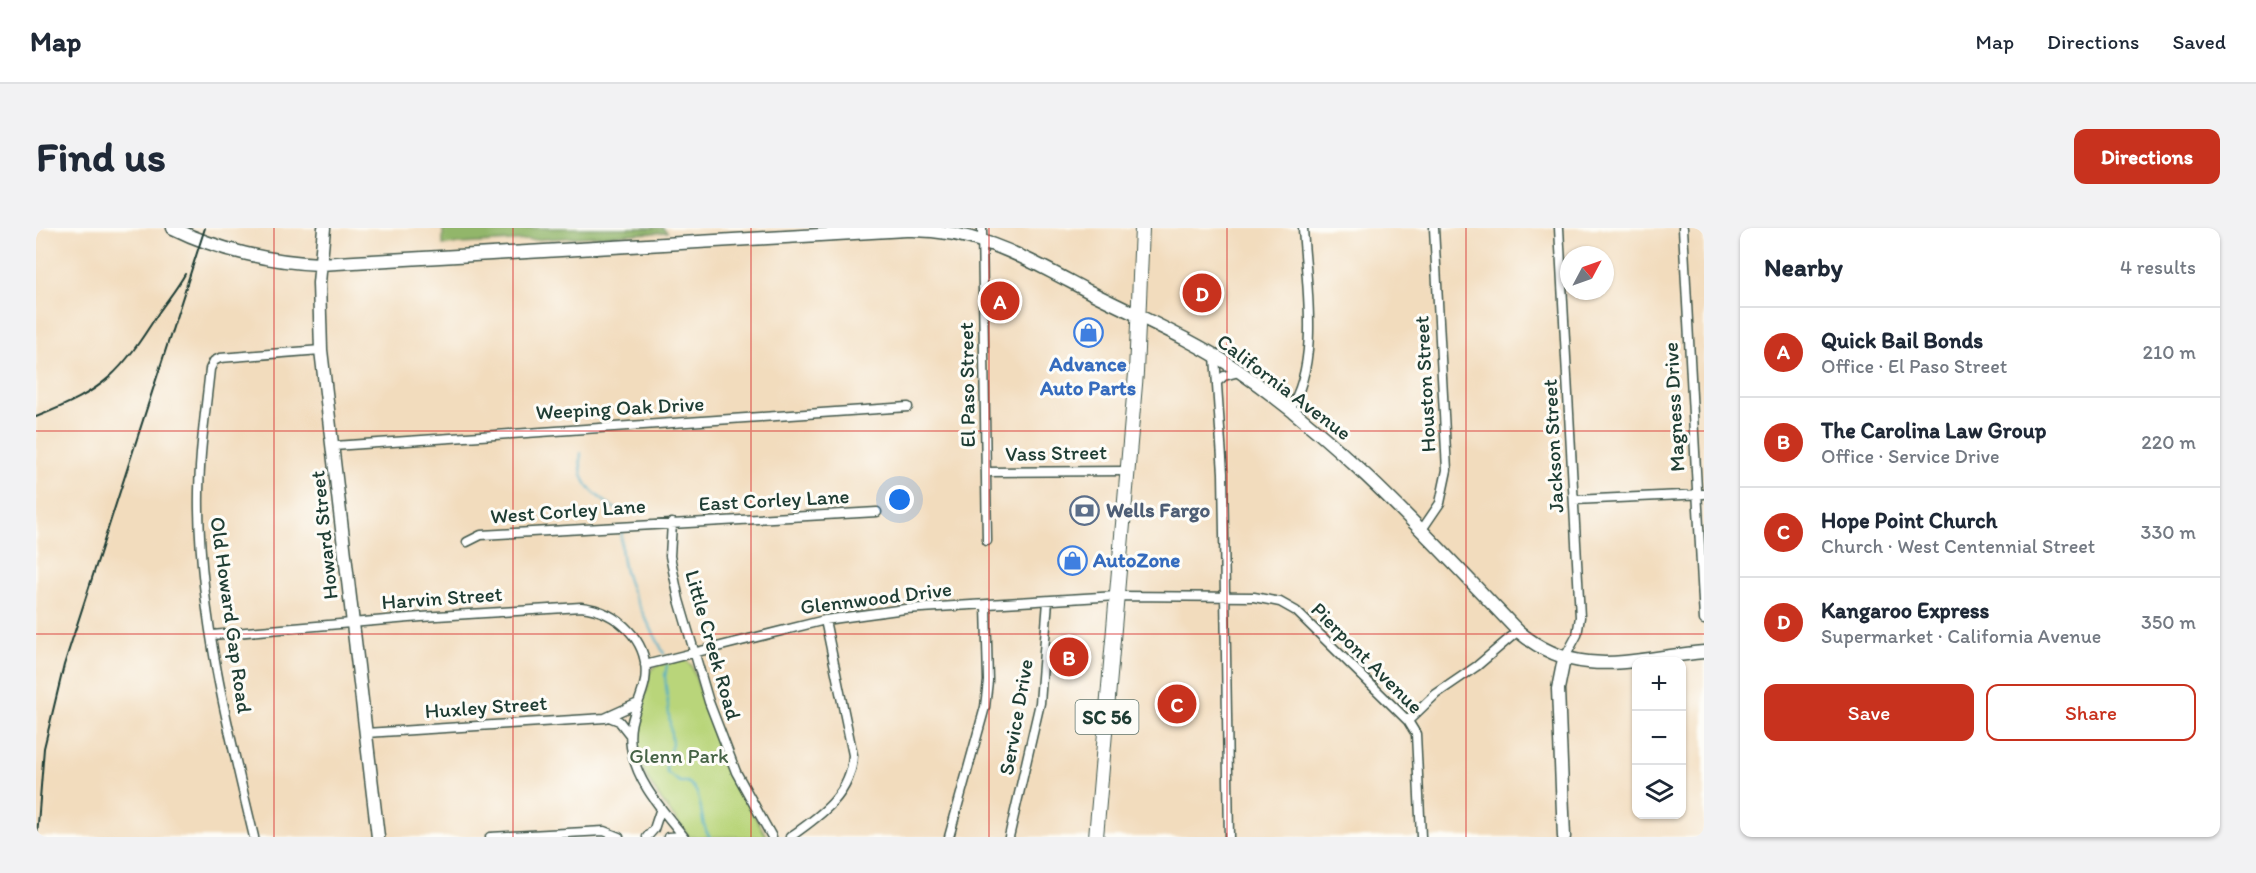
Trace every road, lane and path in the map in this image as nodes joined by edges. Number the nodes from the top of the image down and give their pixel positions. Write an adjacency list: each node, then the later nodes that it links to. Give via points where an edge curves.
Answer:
1 (173, 228): 9 (main road, California Avenue, via 270,258)
2 (324, 228): 9 (main road, Howard Street)
3 (1143, 228): 10 (main road, SC 56)
4 (1303, 228): 16 (street, via 1306,363 1302,384)
5 (1434, 228): 24 (street, Houston Street, via 1447,470 1440,503)
6 (1560, 228): 21 (street, Jackson Street)
7 (1683, 228): 20 (street, Magness Drive)
8 (982, 233): 9 (main road, California Avenue, via 925,229); 10 (main road, California Avenue); 19 (street, El Paso Street)
9 (320, 264): 11 (main road, Howard Street)
10 (1140, 318): 12 (main road, California Avenue); 18 (main road, SC 56)
11 (321, 350): 17 (main road, Howard Street); 35 (street, Old Howard Gap Road, via 220,358 210,366 199,508)
12 (1215, 356): 13 (main road, California Avenue); 14 (street)
13 (1239, 372): 14 (street); 16 (main road, California Avenue)
14 (1217, 382): 28 (street)
15 (908, 407): 17 (street, Weeping Oak Drive)
16 (1289, 410): 24 (main road, California Avenue, via 1366,476)
17 (334, 446): 33 (main road, Howard Street)
18 (1127, 471): 19 (street, Vass Street); 27 (main road, SC 56)
19 (986, 472): 26 (street, El Paso Street)
20 (1700, 494): 21 (street); 32 (street, Magness Drive)
21 (1574, 500): 38 (street, Jackson Street, via 1580,617 1575,640)
22 (877, 512): 23 (street, East Corley Lane)
23 (672, 523): 25 (street, West Corley Lane, via 481,535); 36 (street, Little Creek Road, via 670,556)
24 (1421, 531): 34 (main road, California Avenue)
25 (467, 542)
26 (987, 542)
27 (1117, 596): 28 (street, Pierpont Avenue); 29 (street, Glennwood Drive); 57 (main road, SC 56)
28 (1226, 598): 42 (street, Pierpont Avenue, via 1271,599 1288,606); 58 (street)
29 (1048, 601): 30 (street, Glennwood Drive); 56 (street, Service Drive, via 1040,703)
30 (986, 605): 31 (street, Glennwood Drive, via 905,609); 55 (street, via 988,673 981,732)
31 (825, 620): 36 (street, Glennwood Drive); 54 (street, via 853,766 838,797)
32 (1704, 620)
33 (353, 622): 35 (street, Harvin Street); 39 (street, Harvin Street, via 591,608 611,615 627,628 639,645); 43 (main road, Howard Street)
34 (1518, 631): 38 (main road, California Avenue); 42 (street, via 1442,689)
35 (212, 635): 47 (street, Old Howard Gap Road)
36 (695, 652): 39 (street, Glennwood Drive); 53 (street, Little Creek Road, via 726,749)
37 (1704, 652): 38 (main road, California Avenue, via 1596,664)
38 (1564, 659): 60 (main road, via 1558,689)
39 (645, 665): 40 (street, via 645,682)
40 (636, 704): 41 (street, Huxley Street); 44 (street)
41 (608, 717): 43 (street, Huxley Street); 44 (street, via 619,721)
42 (1408, 721): 59 (street, Pierpont Avenue, via 1419,744)
43 (366, 733): 48 (main road, Howard Street)
44 (630, 735): 45 (street, via 638,771)
45 (661, 808): 46 (street); 51 (street, via 654,830)
46 (683, 836): 52 (street)
47 (254, 837)
48 (378, 837)
49 (490, 837): 50 (street, via 604,831)
50 (619, 837)
51 (646, 837)
52 (668, 837)
53 (772, 837)
54 (790, 837)
55 (949, 837)
56 (1009, 837)
57 (1096, 837)
58 (1229, 837)
59 (1420, 837)
60 (1564, 837)

